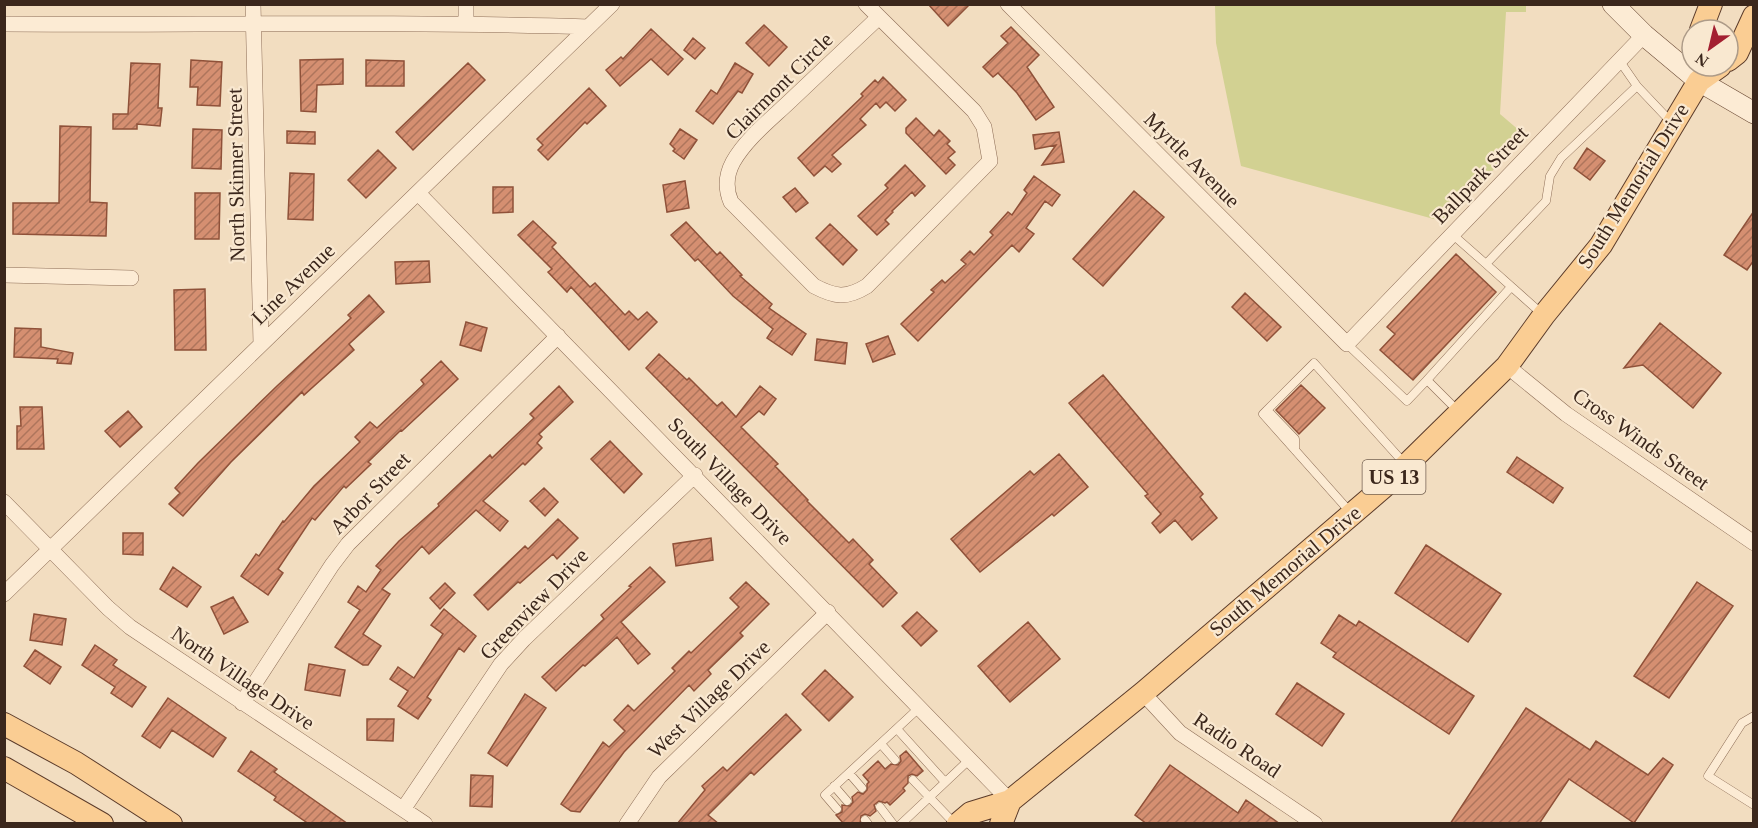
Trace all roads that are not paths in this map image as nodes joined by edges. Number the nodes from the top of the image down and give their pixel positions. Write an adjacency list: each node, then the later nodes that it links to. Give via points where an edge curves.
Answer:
1 (253, 4): 11 (street, North Skinner Street)
2 (466, 4): 9 (street)
3 (612, 4): 12 (street, Line Avenue)
4 (866, 4): 8 (street)
5 (1008, 4): 31 (street, Myrtle Avenue)
6 (1613, 4): 13 (main road)
7 (1754, 16): 14 (main road)
8 (879, 17): 8 (street, Clairmont Circle, via 974,111 984,127 990,161 867,286 844,296 829,294 814,286 731,202 726,190 728,176 732,163 769,121)
9 (466, 23): 11 (street); 12 (street)
10 (4, 24): 11 (street)
11 (253, 25): 30 (street, North Skinner Street)
12 (588, 27): 22 (street, Line Avenue)
13 (1644, 35): 15 (street, Ballpark Street); 16 (main road)
14 (1740, 46)
15 (1619, 60): 19 (lane); 23 (street, Ballpark Street)
16 (1680, 61)
17 (1697, 78): 21 (main road, South Memorial Drive / US 13)
18 (1704, 78): 20 (main road)
19 (1637, 86): 21 (lane); 24 (lane, via 1561,158 1551,176 1546,201)
20 (1754, 114)
21 (1673, 124): 28 (main road, South Memorial Drive / US 13, via 1601,245)
22 (418, 193): 29 (street, South Village Drive); 30 (street, Line Avenue)
23 (1452, 234): 24 (lane); 31 (street, Ballpark Street)
24 (1486, 264): 27 (lane)
25 (4, 275): 26 (street)
26 (131, 278)
27 (1511, 287): 28 (lane); 33 (lane)
28 (1544, 315): 32 (main road, South Memorial Drive / US 13)
29 (558, 336): 36 (street, South Village Drive); 44 (street, Arbor Street, via 348,544)
30 (261, 344): 40 (street, Line Avenue)
31 (1347, 344): 33 (lane, via 1407,401)
32 (1507, 366): 34 (main road, South Memorial Drive / US 13); 39 (street, Cross Winds Street, via 1566,414)
33 (1427, 380): 34 (lane)
34 (1460, 413): 35 (main road, South Memorial Drive / US 13)
35 (1407, 465): 38 (main road, South Memorial Drive / US 13); 38 (lane, via 1314,363 1263,414)
36 (694, 475): 42 (street, South Village Drive); 63 (street, Greenview Drive, via 501,664)
37 (5, 505): 40 (street, North Village Drive)
38 (1352, 514): 43 (main road, South Memorial Drive / US 13)
39 (1754, 543)
40 (51, 551): 41 (street, Line Avenue); 44 (street, North Village Drive, via 130,627)
41 (4, 594)
42 (828, 612): 45 (street, South Village Drive); 68 (street, West Village Drive, via 659,777)
43 (1143, 693): 60 (main road, South Memorial Drive / US 13); 73 (street, Radio Road, via 1180,733)
44 (242, 703): 63 (street, North Village Drive)
45 (920, 707): 48 (lane); 50 (street, South Village Drive)
46 (1754, 716): 61 (lane, via 1742,723 1708,776)
47 (4, 724): 66 (main road)
48 (897, 729): 49 (lane); 55 (lane)
49 (881, 744): 51 (lane); 53 (lane)
50 (970, 759): 55 (lane); 60 (street, South Village Drive)
51 (895, 760)
52 (4, 768): 65 (main road)
53 (849, 772): 56 (lane); 57 (lane)
54 (913, 780): 58 (lane)
55 (945, 782): 58 (lane)
56 (834, 786): 59 (lane); 64 (lane, via 825,795)
57 (862, 788)
58 (929, 797): 70 (lane); 71 (lane)
59 (847, 801)
60 (1010, 801): 71 (main road, South Memorial Drive / US 13, via 971,813); 72 (main road, South Memorial Drive / US 13)
61 (1754, 805)
62 (880, 807): 69 (lane)
63 (404, 808): 67 (street, North Village Drive)
64 (837, 809)
65 (102, 824)
66 (171, 824)
67 (425, 824)
68 (627, 824)
69 (893, 824)
70 (901, 824)
71 (956, 824)
72 (1001, 824)
73 (1316, 824)

